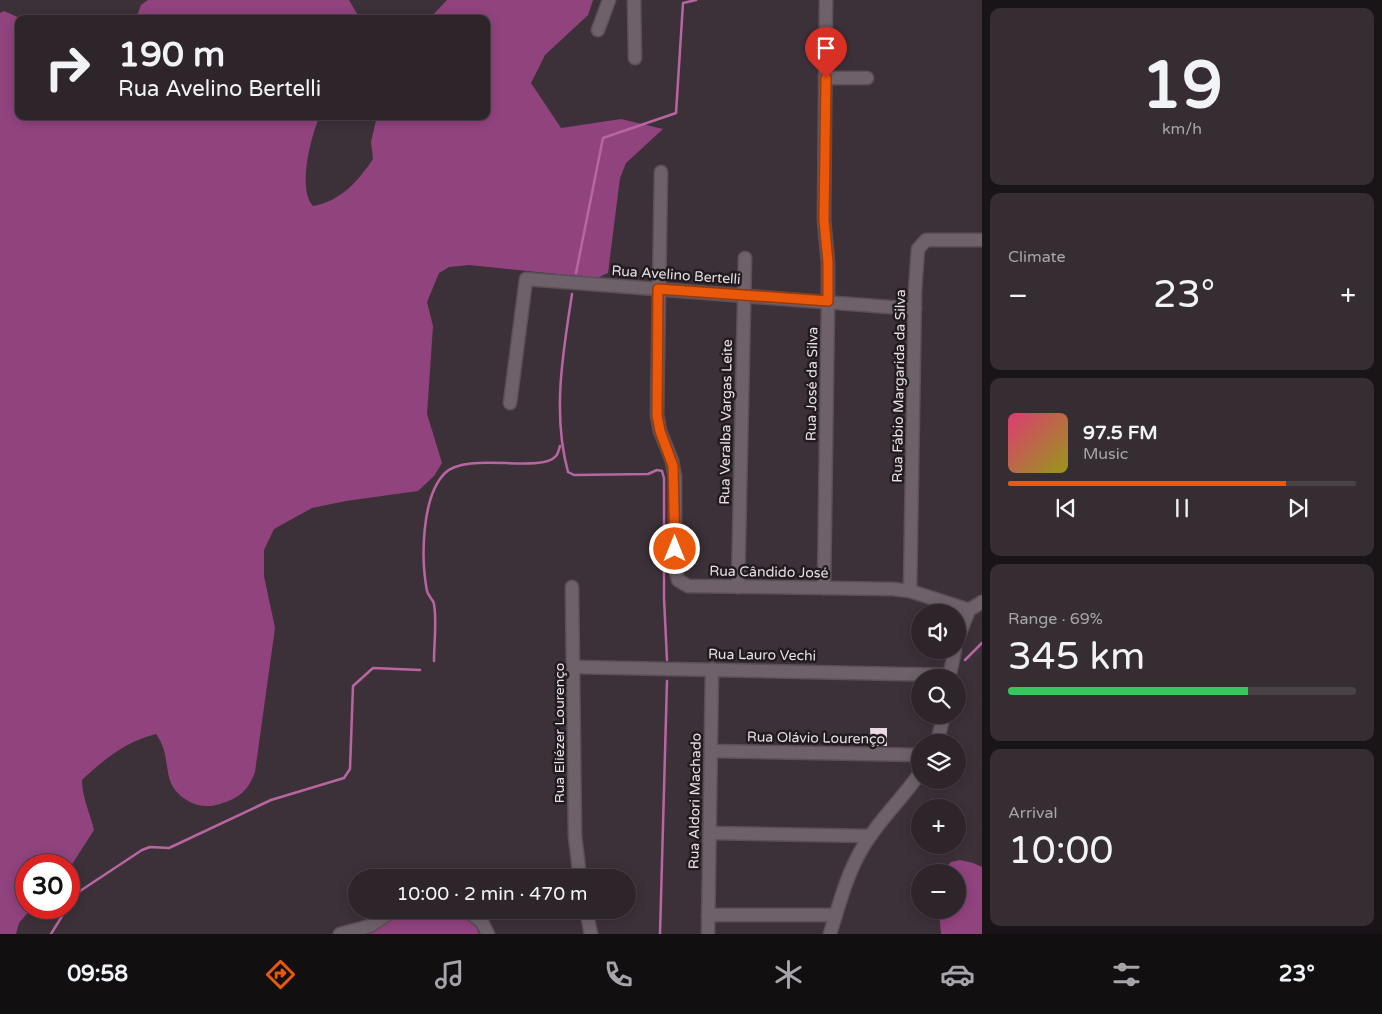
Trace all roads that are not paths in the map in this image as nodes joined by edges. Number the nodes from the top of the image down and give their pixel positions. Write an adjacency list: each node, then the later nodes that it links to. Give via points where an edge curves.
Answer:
1 (609, 0): 4 (street)
2 (634, 0): 5 (street)
3 (826, 0): 6 (street, Rua José da Silva)
4 (598, 30)
5 (634, 58)
6 (826, 78): 7 (street); 13 (street, Rua José da Silva, via 824,220)
7 (866, 78)
8 (661, 172): 11 (street, Rua Cândido José)
9 (982, 240): 14 (street, Rua Fábio Margarida da Silva, via 926,240 918,249)
10 (745, 258): 12 (street, Rua Veralba Vargas Leite)
11 (658, 289): 12 (street, Rua Avelino Bertelli); 15 (street, Rua Avelino Bertelli, via 526,279); 17 (street, Rua Cândido José, via 657,415 675,477 676,575 688,586)
12 (744, 295): 13 (street, Rua Avelino Bertelli); 17 (street, Rua Veralba Vargas Leite)
13 (828, 301): 14 (street, Rua Avelino Bertelli); 18 (street, Rua José da Silva)
14 (915, 309): 19 (street, Rua Fábio Margarida da Silva)
15 (510, 403)
16 (572, 587): 23 (street, Rua Eliézer Lourenço)
17 (738, 587): 18 (street, Rua Cândido José)
18 (824, 588): 19 (street, Rua Cândido José)
19 (910, 591): 21 (street, Rua Cândido José)
20 (982, 602): 21 (street)
21 (969, 610): 22 (street)
22 (966, 618)
23 (574, 667): 24 (street, Rua Lauro Vechi); 31 (street, Rua Eliézer Lourenço, via 575,836)
24 (712, 669): 25 (street, Rua Lauro Vechi); 26 (street, Rua Aldori Machado)
25 (911, 675)
26 (711, 751): 27 (street, Rua Olávio Lourenço); 29 (street, Rua Aldori Machado)
27 (911, 755)
28 (911, 784): 30 (street)
29 (710, 833): 30 (street); 32 (street, Rua Aldori Machado)
30 (870, 836): 33 (street, via 855,861)
31 (579, 869)
32 (708, 915): 33 (street); 40 (street, Rua Aldori Machado)
33 (836, 915): 41 (street)
34 (380, 919): 37 (street, via 370,926)
35 (478, 919): 38 (street)
36 (588, 919): 39 (street)
37 (340, 934)
38 (488, 934)
39 (591, 934)
40 (708, 934)
41 (830, 934)

